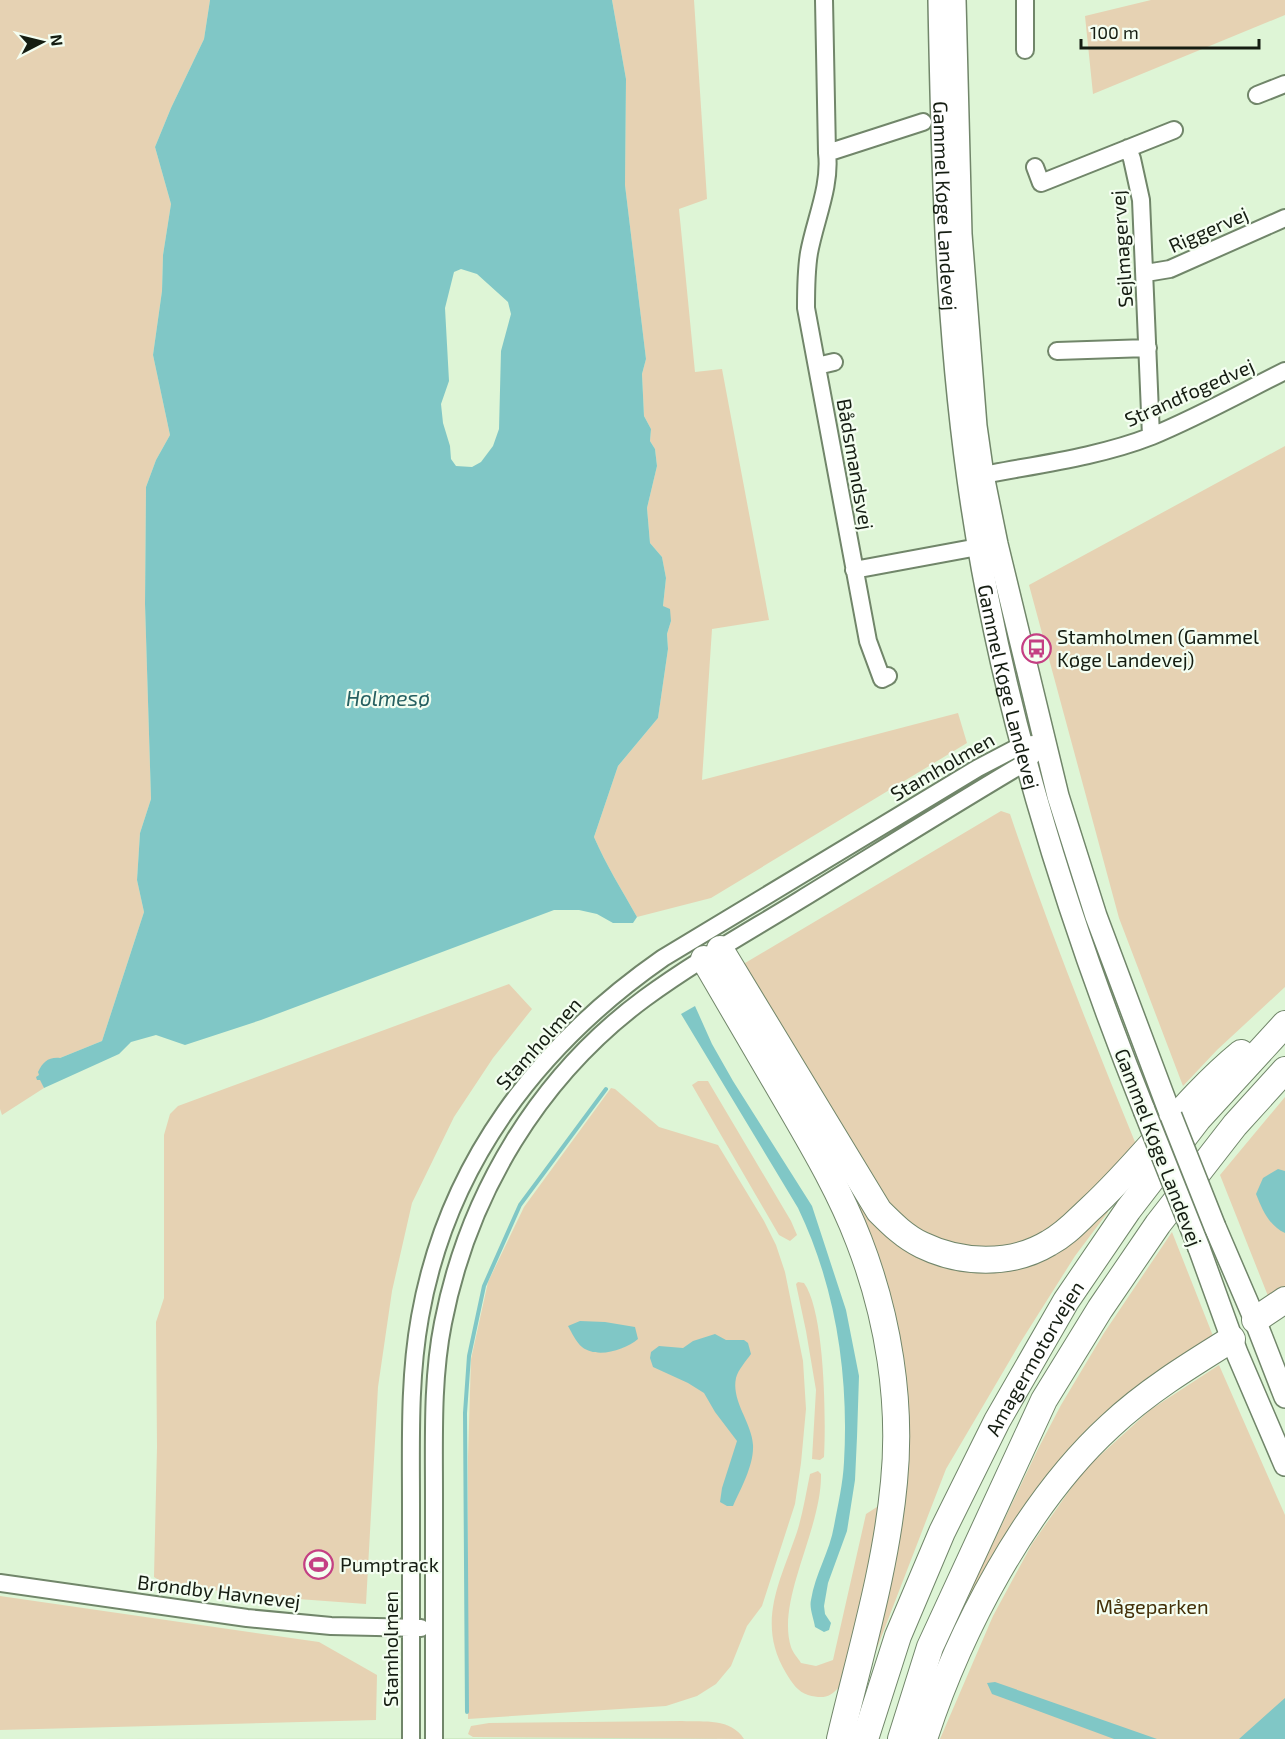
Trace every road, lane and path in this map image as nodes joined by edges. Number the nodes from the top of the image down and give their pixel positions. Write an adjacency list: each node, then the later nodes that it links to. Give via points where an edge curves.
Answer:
1 (824, 0): 11 (street, Bådsmandsvej)
2 (939, 0): 21 (main road, Gammel Køge Landevej, via 949,297)
3 (955, 0): 21 (main road, Gammel Køge Landevej, via 961,234 975,417)
4 (1025, 0): 5 (street)
5 (1025, 50)
6 (1285, 84): 7 (street)
7 (1257, 95)
8 (923, 122): 11 (street)
9 (1174, 130): 10 (street)
10 (1128, 148): 12 (street, via 1041,183); 14 (street, Sejlmagervej, via 1141,200)
11 (827, 153): 18 (street, Bådsmandsvej, via 825,188 806,279 806,308)
12 (1035, 167)
13 (1285, 218): 14 (street, Riggervej, via 1170,269)
14 (1146, 273): 15 (street, Sejlmagervej)
15 (1148, 348): 16 (street); 20 (street, Sejlmagervej)
16 (1057, 351)
17 (834, 363): 18 (street)
18 (817, 366): 23 (street, Bådsmandsvej)
19 (1285, 371): 20 (street, Strandfogedvej)
20 (1151, 436): 21 (street, Strandfogedvej, via 1096,453)
21 (975, 476): 22 (main road, Gammel Køge Landevej)
22 (988, 546): 23 (street); 25 (main road, Gammel Køge Landevej); 26 (main road, Gammel Køge Landevej, via 996,640)
23 (854, 570): 24 (street, Bådsmandsvej, via 868,641 882,679)
24 (888, 676)
25 (1045, 744): 26 (street, Stamholmen); 32 (main road, Gammel Køge Landevej, bridge, via 1096,916 1157,1082)
26 (1024, 754): 27 (street, Stamholmen); 27 (street, Stamholmen, via 968,774); 33 (main road, Gammel Køge Landevej, bridge, via 1072,919)
27 (709, 947): 28 (highway, via 879,1211 920,1245 971,1260 998,1260 1024,1254 1070,1229 1111,1191 1213,1076); 37 (street, Stamholmen, via 663,958 573,1029 538,1068 492,1131 449,1215 420,1316 412,1378); 38 (street, Stamholmen, via 614,1023 554,1084 513,1141 470,1227 442,1325 435,1384); 41 (highway, via 840,1197 860,1241 886,1335 896,1431 889,1528)
28 (1285, 1017)
29 (1285, 1023): 42 (highway, Amagermotorvejen, via 1198,1119 1128,1210 1066,1301 997,1421 942,1532 898,1636)
30 (1285, 1070): 43 (highway, Amagermotorvejen, via 1158,1224 1044,1400 930,1647)
31 (1285, 1300): 32 (highway)
32 (1256, 1320): 33 (main road); 34 (main road, Gammel Køge Landevej)
33 (1232, 1339): 35 (main road, Gammel Køge Landevej); 44 (highway, via 1141,1399 1081,1455 1042,1503 998,1570 951,1666)
34 (1285, 1397)
35 (1285, 1465)
36 (0, 1583): 37 (street, Brøndby Havnevej, via 247,1617 331,1626)
37 (411, 1628): 38 (street, Brøndby Havnevej); 39 (street, Stamholmen)
38 (434, 1628): 40 (street, Stamholmen)
39 (411, 1739)
40 (434, 1739)
41 (840, 1739)
42 (865, 1739)
43 (901, 1739)
44 (924, 1739)

